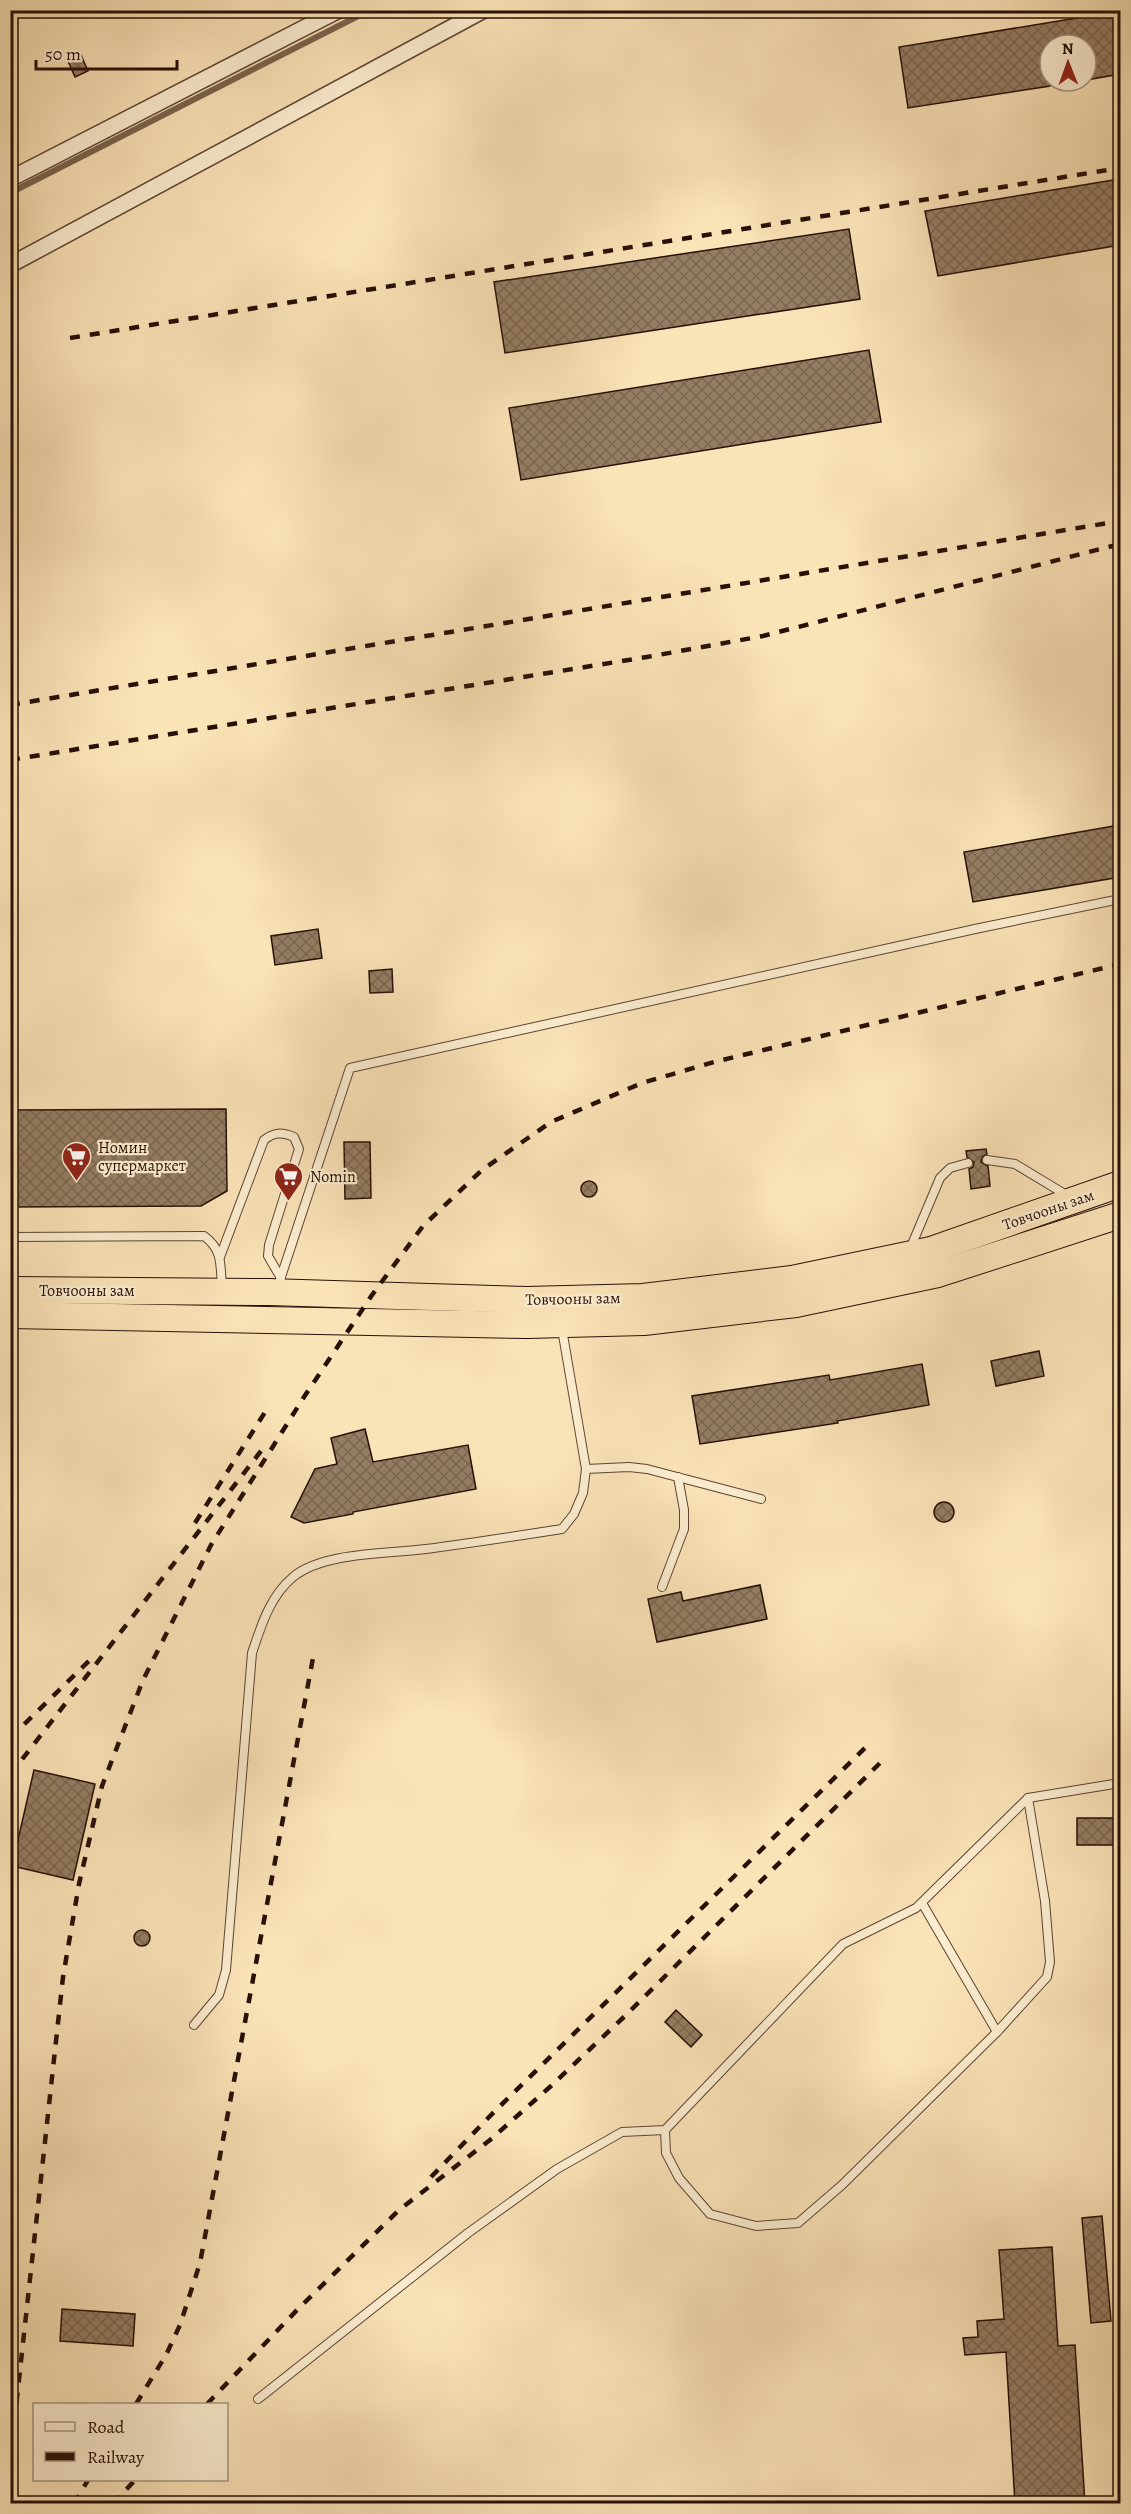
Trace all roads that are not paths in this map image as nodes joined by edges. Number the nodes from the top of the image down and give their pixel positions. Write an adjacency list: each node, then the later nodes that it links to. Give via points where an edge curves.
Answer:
1 (339, 10): 3 (street)
2 (484, 10): 4 (street)
3 (10, 179)
4 (10, 265)
5 (1120, 899): 14 (lane, via 350,1068)
6 (987, 1160): 9 (lane, via 1015,1164)
7 (968, 1163): 12 (lane, via 950,1168 940,1178)
8 (1120, 1184): 9 (highway, Товчооны зам)
9 (1074, 1200): 12 (highway, Товчооны зам)
10 (1120, 1215): 18 (highway, Товчооны зам, via 938,1274 796,1304 644,1322)
11 (10, 1237): 13 (lane, via 204,1236 215,1244)
12 (907, 1255): 14 (highway, Товчооны зам, via 792,1279 643,1297 527,1300)
13 (220, 1257): 14 (lane, via 264,1140 271,1135 294,1137 299,1149 269,1245 268,1256); 16 (lane)
14 (278, 1285): 16 (highway, Товчооны зам)
15 (10, 1290): 16 (highway, Товчооны зам)
16 (222, 1291)
17 (10, 1315): 18 (highway, Товчооны зам)
18 (561, 1324): 19 (lane)
19 (586, 1469): 20 (lane, via 629,1467); 26 (lane, via 583,1493 562,1529 351,1556 293,1577 274,1599 252,1653 226,1970 219,1995)
20 (678, 1477): 21 (lane); 22 (lane, via 684,1529)
21 (761, 1499)
22 (662, 1587)
23 (1120, 1783): 24 (lane)
24 (1028, 1798): 25 (lane); 27 (lane, via 1045,1901 1050,1962 1041,1986)
25 (922, 1903): 27 (lane); 28 (lane, via 843,1944)
26 (194, 2025)
27 (997, 2032): 28 (lane, via 842,2185 798,2223 756,2226 710,2214 679,2178 666,2153)
28 (665, 2130): 29 (lane, via 622,2132 557,2169 468,2233)
29 (258, 2399)

